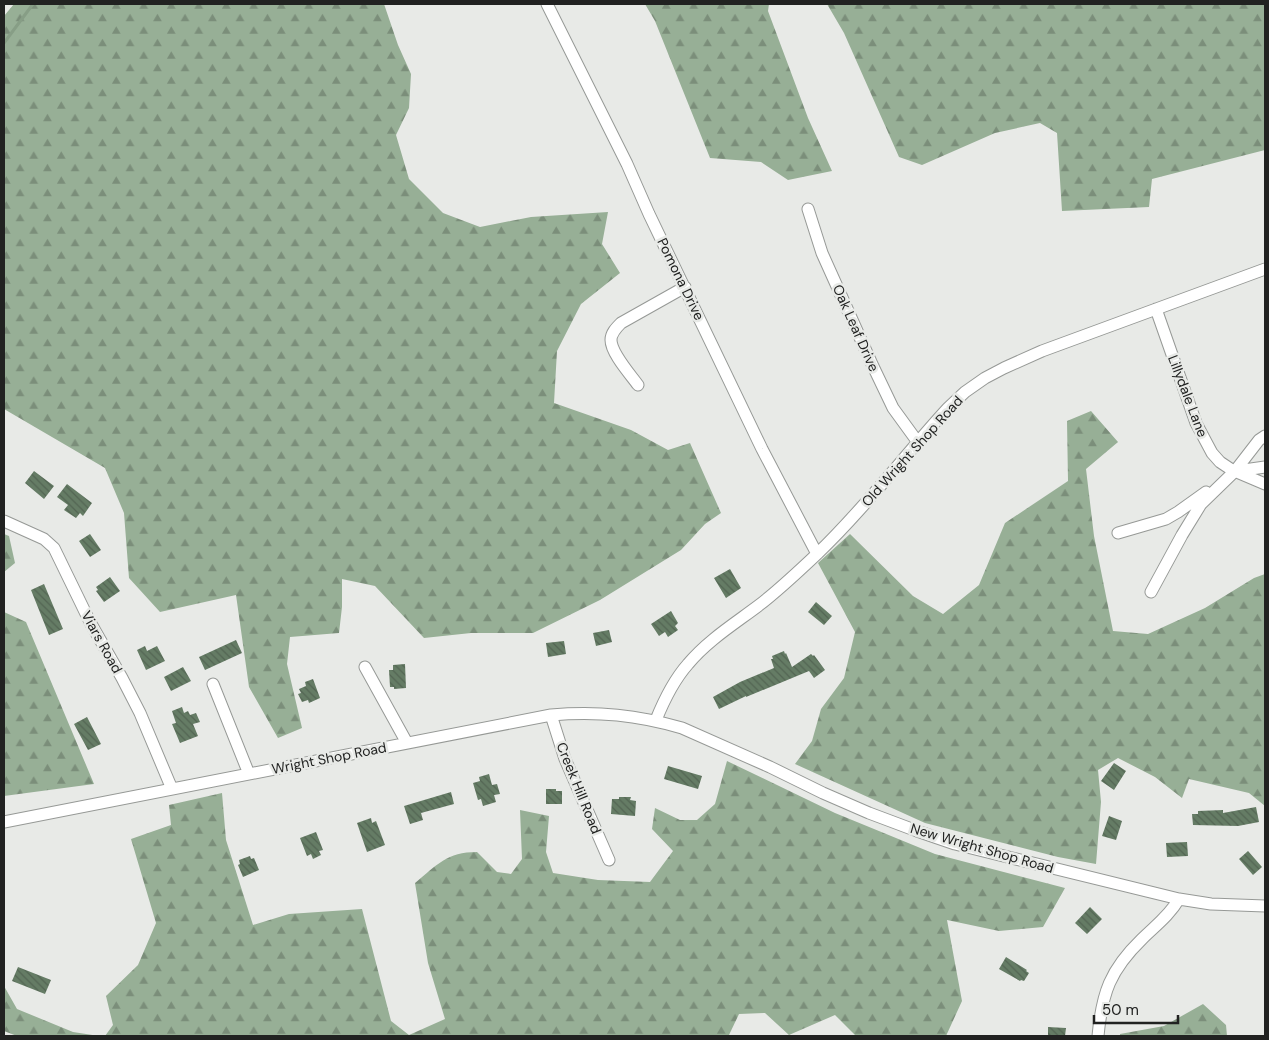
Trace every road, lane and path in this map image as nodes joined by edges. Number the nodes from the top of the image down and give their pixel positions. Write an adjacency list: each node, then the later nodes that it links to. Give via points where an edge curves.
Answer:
1 (547, 4): 4 (street, Pomona Drive)
2 (808, 209): 8 (street, Oak Leaf Drive, via 822,253 870,362 893,408)
3 (1265, 269): 5 (street, Old Wright Shop Road)
4 (685, 287): 6 (street, via 620,323 614,330 611,339 613,349); 16 (street, Pomona Drive, via 762,449)
5 (1156, 309): 8 (street, Old Wright Shop Road, via 1042,351 985,378 965,392); 11 (street, Lillydale Lane, via 1205,442 1220,462)
6 (638, 385)
7 (1265, 436): 11 (street)
8 (917, 441): 16 (street, Old Wright Shop Road, via 842,530)
9 (1265, 447): 11 (street)
10 (1265, 467): 11 (street)
11 (1235, 471): 12 (street); 13 (street); 15 (street, via 1166,519); 17 (street, via 1201,504)
12 (1265, 476)
13 (1265, 484)
14 (4, 521): 24 (street, Viars Road, via 44,539 54,548 140,714)
15 (1118, 533)
16 (817, 554): 21 (street, Old Wright Shop Road, via 688,664 664,700)
17 (1152, 592)
18 (366, 667): 22 (street)
19 (214, 684): 23 (street)
20 (551, 715): 21 (street, Wright Shop Road, via 606,713); 22 (street, Wright Shop Road); 26 (street, Creek Hill Road, via 565,759)
21 (656, 720): 27 (street, New Wright Shop Road, via 700,735 823,793 917,831 955,844)
22 (406, 743): 23 (street, Wright Shop Road)
23 (249, 774): 24 (street, Wright Shop Road)
24 (172, 789): 25 (street, Wright Shop Road)
25 (4, 822)
26 (609, 860)
27 (1179, 900): 28 (street, New Wright Shop Road); 29 (street, via 1172,911 1120,962 1106,990)
28 (1265, 906)
29 (1098, 1036)

